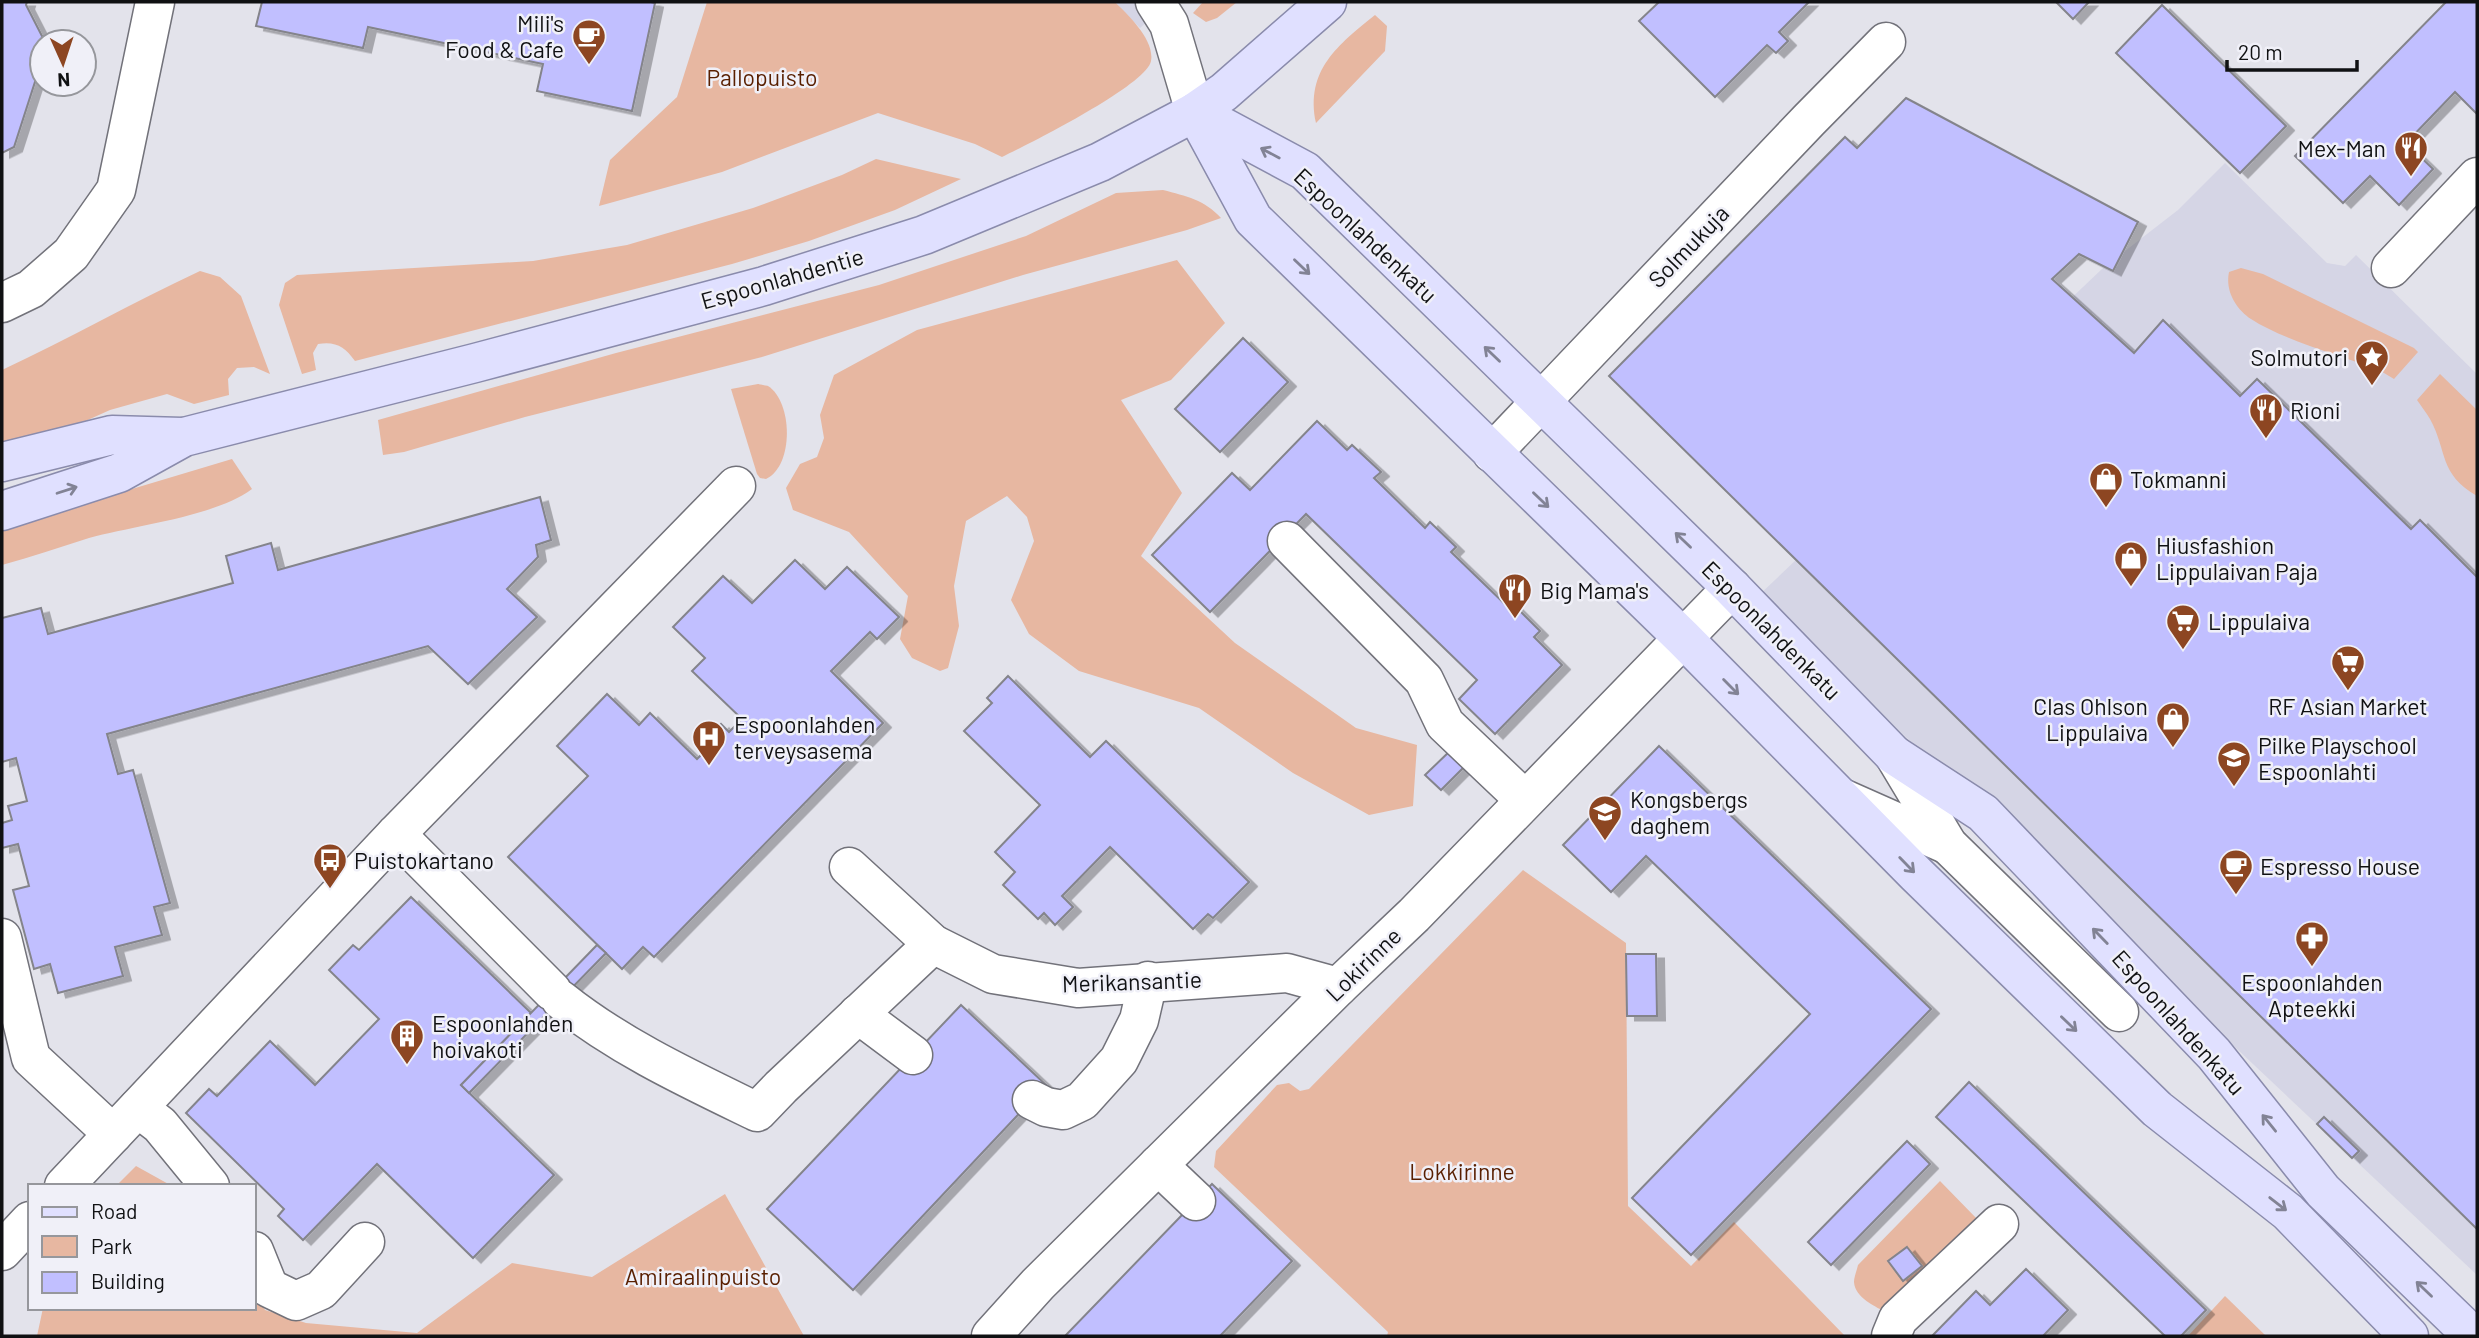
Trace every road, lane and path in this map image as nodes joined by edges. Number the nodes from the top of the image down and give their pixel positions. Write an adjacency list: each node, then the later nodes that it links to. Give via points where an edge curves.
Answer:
1 (155, 2): 8 (street, via 116,190 71,254 31,289)
2 (1155, 2): 5 (street, via 1169,24)
3 (1327, 2): 5 (main road, Espoonlahdentie)
4 (1886, 42): 9 (street, Solmukuja)
5 (1195, 112): 9 (main road, Espoonlahdenkatu, one-way to 5, via 1305,172); 10 (main road, Espoonlahdentie, via 1100,162 924,235 764,286); 11 (main road, one-way to 11, via 1253,219)
6 (2477, 177): 7 (street)
7 (2391, 268)
8 (2, 303)
9 (1541, 402): 11 (street, Solmukuja); 16 (main road, Espoonlahdenkatu, one-way to 9)
10 (184, 437): 12 (main road, Espoonlahdentie, via 112,435); 14 (main road, Espoonlahdentie, one-way to 10, via 119,473)
11 (1492, 453): 17 (main road, one-way to 17)
12 (2, 462)
13 (736, 486): 21 (street)
14 (2, 510)
15 (1287, 541): 20 (street, via 1424,680 1445,724)
16 (1732, 588): 17 (street, Lokirinne); 18 (main road, Espoonlahdenkatu)
17 (1683, 638): 19 (main road, one-way to 19); 20 (street, Lokirinne)
18 (1894, 755): 22 (street); 45 (main road, Espoonlahdenkatu, one-way to 18, via 2323,1191 2214,1054 1983,813)
19 (1842, 798): 22 (street); 44 (main road, one-way to 44, via 2157,1109 2288,1212)
20 (1525, 800): 27 (street, Lokirinne)
21 (396, 834): 29 (street, via 556,995 588,1021 671,1070 757,1112); 32 (street)
22 (1948, 845): 28 (street)
23 (849, 867): 24 (street, Merikansantie)
24 (933, 944): 26 (street, Merikansantie, via 993,974 1078,988); 29 (street)
25 (3, 947): 32 (street, via 31,1058)
26 (1148, 981): 27 (street, Merikansantie, via 1287,973); 31 (street, via 1139,1020 1119,1060 1082,1101 1063,1110)
27 (1338, 987): 33 (street, Lokirinne)
28 (2119, 1012)
29 (858, 1014): 30 (street)
30 (913, 1055)
31 (1032, 1100)
32 (126, 1121): 34 (street); 35 (street, via 160,1125)
33 (1158, 1165): 36 (street); 42 (street, Lokirinne)
34 (66, 1184)
35 (208, 1184)
36 (1196, 1201)
37 (28, 1224): 40 (street)
38 (1999, 1224): 43 (street, via 1898,1319)
39 (365, 1241): 41 (street, via 321,1290 296,1301 269,1288)
40 (2, 1251)
41 (256, 1256)
42 (992, 1336)
43 (1891, 1336)
44 (2409, 1336)
45 (2473, 1336)

